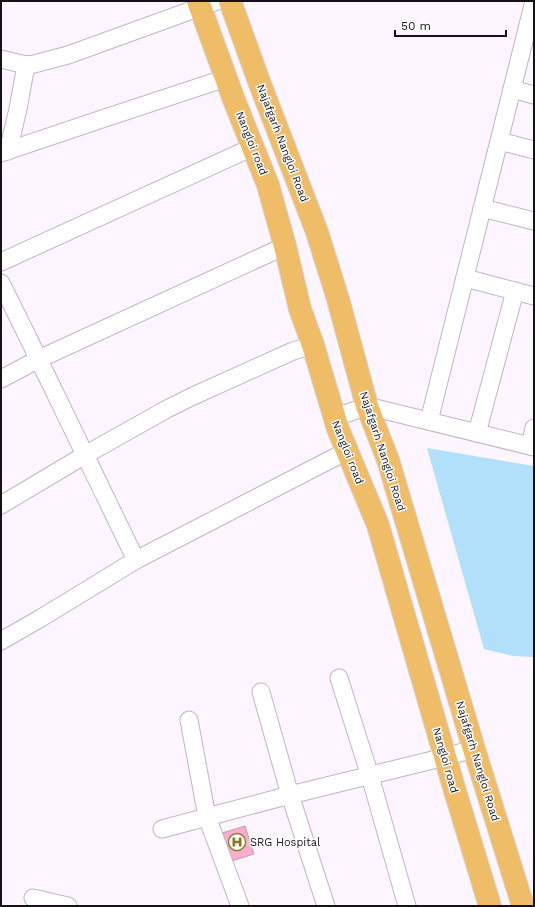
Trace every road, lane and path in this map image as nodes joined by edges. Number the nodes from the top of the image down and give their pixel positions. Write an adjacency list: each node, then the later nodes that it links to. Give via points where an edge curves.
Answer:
1 (230, 1): 25 (main road, Najafgarh Nangloi Road, via 317,232 349,336)
2 (534, 1): 4 (street)
3 (205, 3): 6 (street, via 68,55); 7 (main road, Nangloi road)
4 (530, 38): 8 (street)
5 (1, 59): 6 (street)
6 (26, 64): 13 (street, via 18,109)
7 (226, 78): 11 (main road, Nangloi road); 13 (street)
8 (512, 89): 9 (street); 10 (street)
9 (534, 95)
10 (499, 141): 12 (street); 14 (street)
11 (253, 148): 16 (main road, Nangloi road, via 268,184); 17 (street)
12 (534, 150)
13 (5, 152)
14 (482, 208): 15 (street); 18 (street)
15 (534, 221)
16 (285, 246): 22 (main road, Nangloi road, via 300,309); 23 (street)
17 (1, 262)
18 (465, 278): 20 (street); 27 (street)
19 (1, 283): 23 (street)
20 (515, 291): 21 (street); 29 (street)
21 (534, 296)
22 (313, 345): 26 (main road, Nangloi road); 32 (street, via 293,351 191,397)
23 (39, 359): 24 (street); 32 (street)
24 (1, 379)
25 (367, 406): 26 (street); 27 (street); 39 (main road, Najafgarh Nangloi Road, via 388,460)
26 (334, 418): 31 (main road, Nangloi road)
27 (429, 421): 29 (street)
28 (534, 428): 30 (street)
29 (477, 433): 30 (street)
30 (532, 447)
31 (347, 451): 34 (street); 40 (main road, Nangloi road, via 378,525)
32 (85, 455): 33 (street); 34 (street)
33 (1, 505)
34 (136, 560): 35 (street)
35 (1, 641)
36 (339, 678): 41 (street)
37 (261, 692): 42 (street)
38 (189, 720): 43 (street)
39 (474, 749): 40 (street); 51 (main road, Najafgarh Nangloi Road)
40 (445, 757): 41 (street); 50 (main road, Nangloi road)
41 (370, 776): 42 (street); 49 (street)
42 (290, 795): 43 (street); 48 (street)
43 (207, 816): 44 (street); 47 (street)
44 (162, 829)
45 (33, 898): 46 (street)
46 (68, 906)
47 (240, 906)
48 (326, 906)
49 (407, 906)
50 (490, 906)
51 (522, 906)

